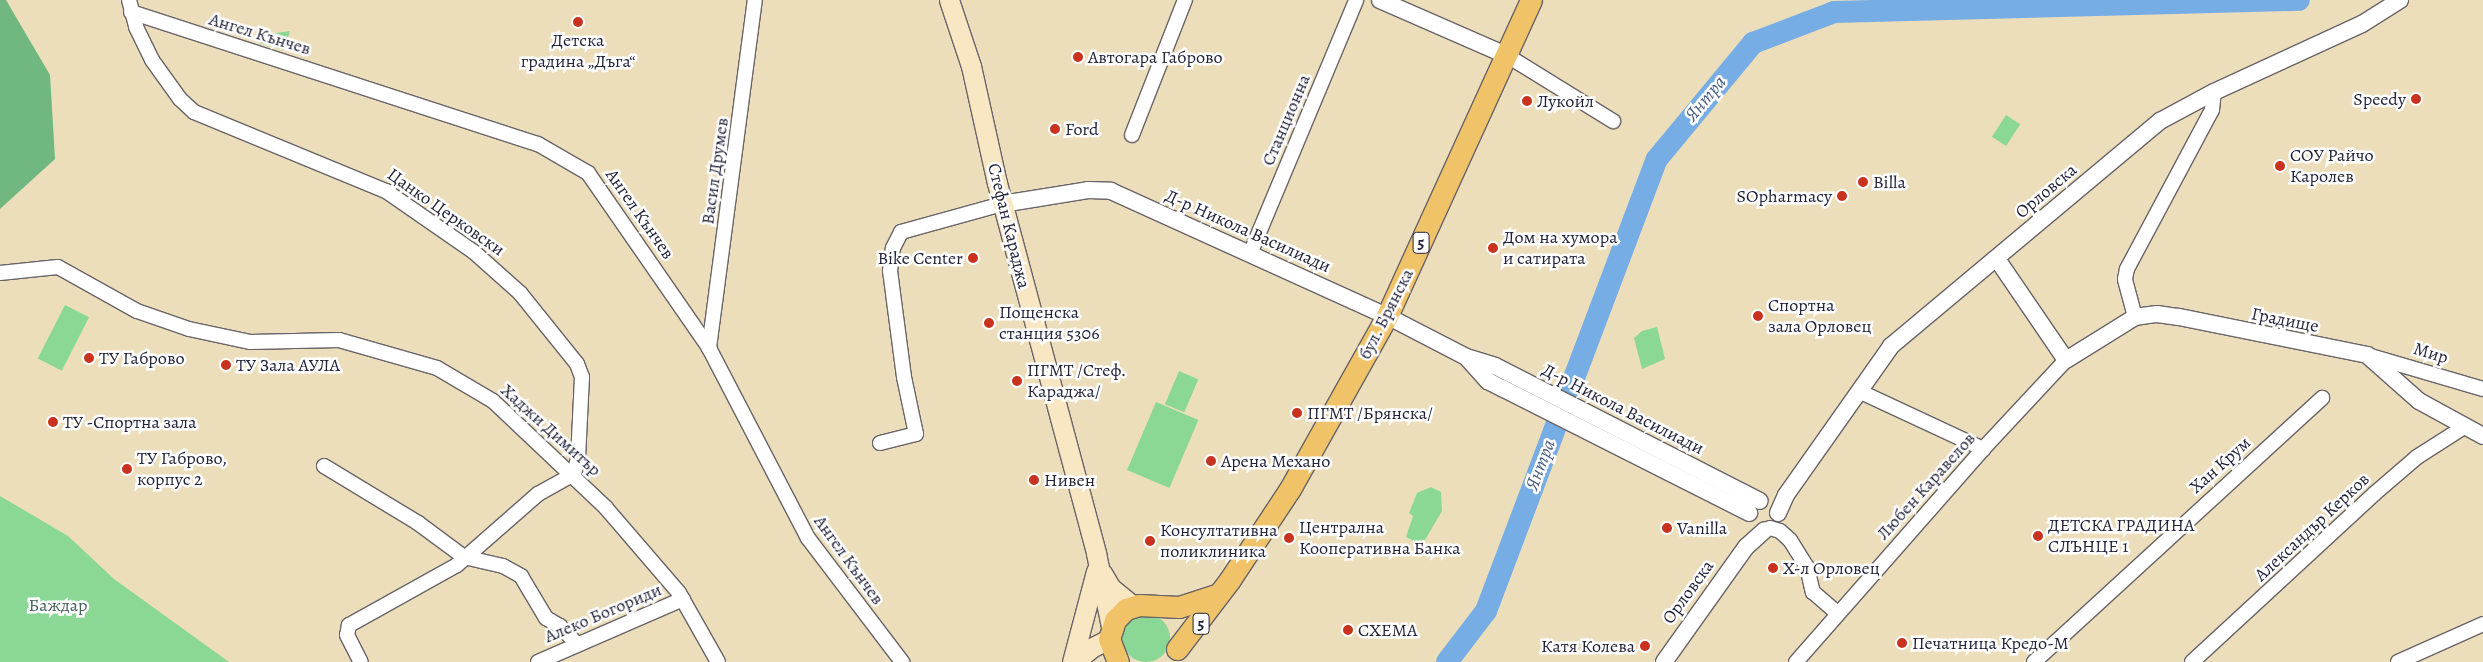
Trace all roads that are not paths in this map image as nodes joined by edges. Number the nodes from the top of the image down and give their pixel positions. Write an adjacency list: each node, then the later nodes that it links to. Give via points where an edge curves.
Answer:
1 (755, 0): 19 (street, Васил Друмев)
2 (949, 0): 13 (main road, Стефан Караджа, via 972,66)
3 (1185, 0): 12 (street)
4 (1356, 0): 14 (street, Станционна)
5 (1380, 0): 9 (street)
6 (1531, 0): 9 (main road, бул. Брянска / 5)
7 (2400, 0): 10 (street, Орловска, via 2362,24)
8 (130, 6): 19 (street, Ангел Кънчев, via 553,151 588,173); 31 (street, Цанко Церковски, via 141,40 155,65 194,112 386,191 474,252 520,293 577,364 582,377 578,458)
9 (1506, 55): 11 (street); 17 (main road, бул. Брянска / 5)
10 (2214, 92): 15 (street, Орловска, via 2160,121); 18 (street, via 2212,110 2127,269 2125,279)
11 (1613, 121)
12 (1132, 135)
13 (1002, 204): 14 (street, Д-р Никола Василиади, via 1088,190 1111,191); 28 (street, via 901,232 893,248 890,271 904,377 916,434); 34 (main road, Стефан Караджа)
14 (1250, 254): 17 (street, Д-р Никола Василиади)
15 (1997, 259): 21 (street); 24 (street, Орловска, via 1891,346)
16 (0, 273): 31 (street, Хаджи Димитър, via 58,268 137,311 181,327 250,342 339,340 436,368 493,401)
17 (1387, 316): 22 (street, Д-р Никола Василиади); 35 (main road, бул. Брянска / 5, via 1290,490)
18 (2136, 317): 20 (street, Градище, via 2158,314 2179,317); 21 (street, Градище)
19 (709, 348): 46 (street, Ангел Кънчев, via 808,538)
20 (2367, 355): 23 (street, Мир); 26 (street, via 2419,401)
21 (2066, 360): 29 (street, Любен Каравелов)
22 (1514, 385): 32 (street, Д-р Никола Василиади, via 1595,436); 32 (street, Д-р Никола Василиади, via 1603,420)
23 (2483, 389)
24 (1861, 392): 29 (street); 32 (street, Орловска)
25 (2322, 398): 51 (street, Хан Крум)
26 (2464, 427): 27 (street); 52 (street, Александър Керков, via 2417,457 2374,494)
27 (2483, 436)
28 (880, 444)
29 (1983, 449): 38 (street, Любен Каравелов)
30 (324, 466): 33 (street, via 418,523)
31 (574, 474): 33 (street, via 538,494); 36 (street, Хаджи Димитър, via 640,545)
32 (1767, 518): 38 (street, via 1790,540 1807,568 1813,592); 49 (street, Орловска)
33 (464, 557): 41 (street, via 503,566 521,576 546,618 560,626); 43 (street, via 457,565 349,626 347,635)
34 (1098, 563): 37 (main road, via 1110,588); 40 (main road, Стефан Караджа); 47 (main road)
35 (1221, 590): 37 (main road, 5, via 1179,607); 42 (main road, бул. Брянска / 5)
36 (683, 599): 41 (street, Алеко Богориди); 45 (street, Хаджи Димитър)
37 (1143, 606): 40 (main road, via 1120,614); 42 (main road, via 1171,619 1178,633)
38 (1838, 614): 50 (street, Любен Каравелов)
39 (2483, 624): 53 (street)
40 (1110, 633): 47 (main road); 48 (main road)
41 (576, 643): 44 (street, Алеко Богориди)
42 (1175, 658)
43 (361, 662)
44 (538, 662)
45 (718, 662)
46 (902, 662)
47 (1074, 662)
48 (1118, 662)
49 (1664, 662)
50 (1796, 662)
51 (2034, 662)
52 (2192, 662)
53 (2398, 662)

